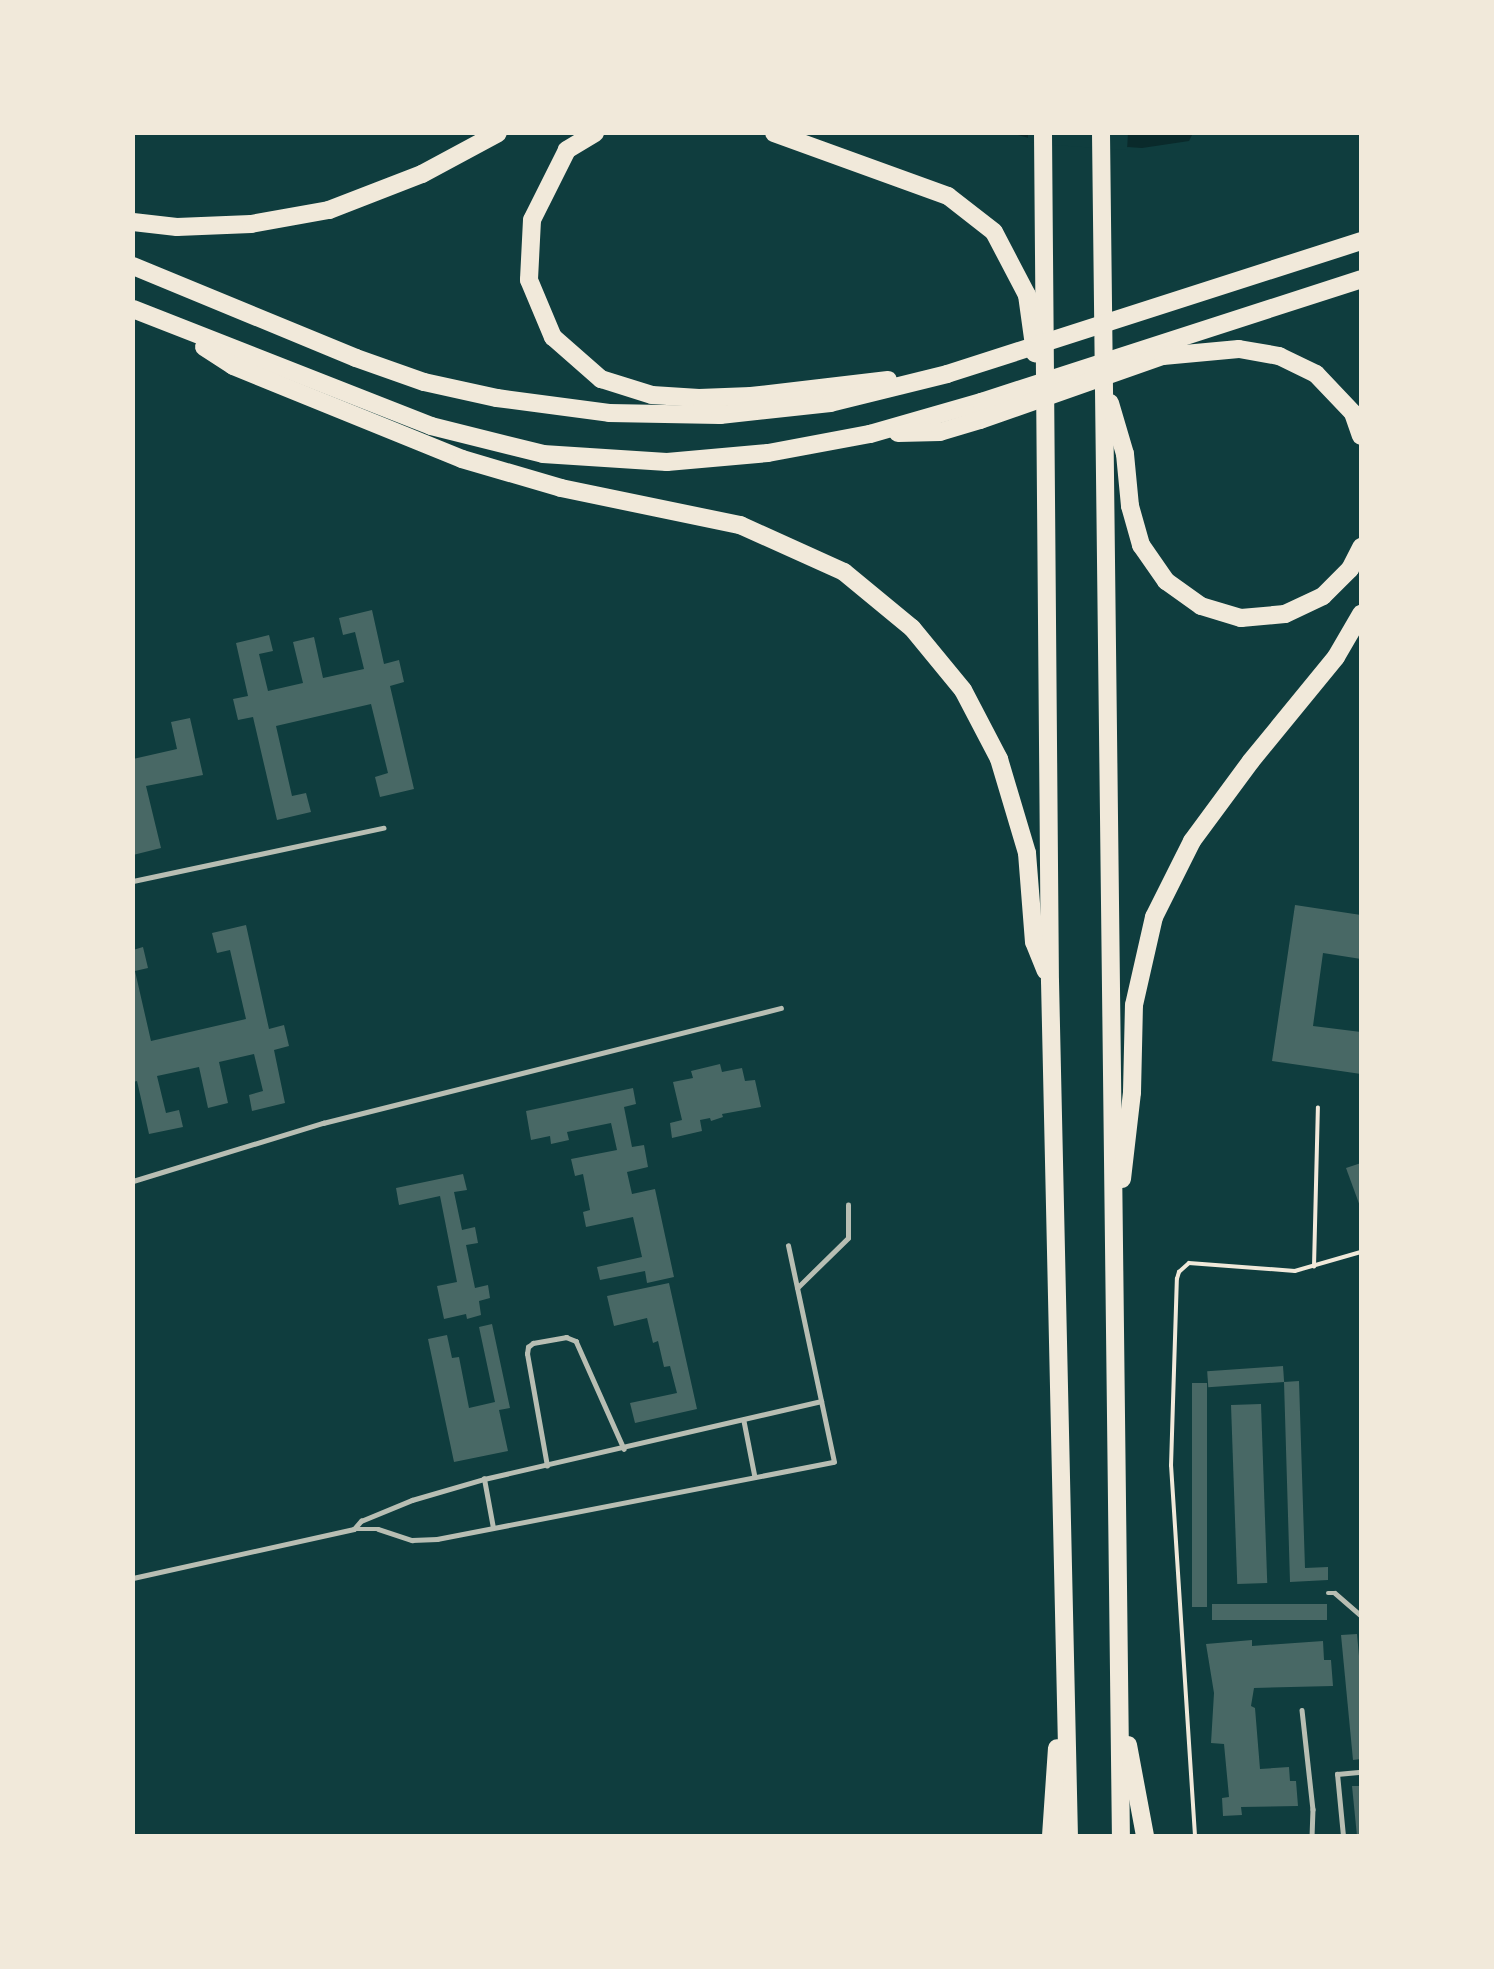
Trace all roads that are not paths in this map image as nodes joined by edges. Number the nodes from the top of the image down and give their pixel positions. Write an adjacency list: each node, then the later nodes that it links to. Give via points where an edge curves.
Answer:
1 (498, 133): 6 (highway, via 422,174 329,210 251,224 177,227)
2 (595, 133): 13 (highway, via 567,150 532,220 529,280 553,337 601,379 652,395 699,398)
3 (774, 133): 15 (highway, via 948,196 994,232 1027,295)
4 (1043, 133): 15 (highway)
5 (1101, 133): 14 (highway)
6 (133, 222)
7 (1361, 241): 13 (highway)
8 (133, 266): 13 (highway, via 356,358 424,382 498,398 596,411 720,415 817,405)
9 (1361, 279): 12 (highway)
10 (133, 309): 11 (highway)
11 (175, 328): 16 (highway, via 431,426 543,454 667,461 768,453); 22 (highway, via 233,366 462,459 561,488 740,525 845,572 912,628 963,690 999,759 1027,853 1034,942)
12 (1163, 350): 16 (highway); 16 (highway, via 981,421 940,432); 17 (highway, via 1238,349 1279,356 1316,374 1353,413)
13 (947, 374)
14 (1104, 383): 18 (highway, via 1125,454 1130,506 1141,545 1166,581 1201,607 1241,618 1285,614 1323,596 1350,569); 26 (highway)
15 (1045, 433): 22 (highway)
16 (870, 434)
17 (1361, 436)
18 (1361, 547)
19 (1361, 614): 26 (highway, via 1336,657 1192,841 1154,917 1134,1005 1132,1093)
20 (383, 828): 21 (lane)
21 (133, 881)
22 (1051, 981): 40 (highway)
23 (781, 1007): 24 (lane, via 324,1123)
24 (133, 1181)
25 (848, 1205): 28 (lane, via 848,1238)
26 (1113, 1245): 41 (highway)
27 (788, 1246): 28 (lane)
28 (797, 1288): 29 (lane)
29 (821, 1401): 30 (lane); 33 (lane, via 834,1462)
30 (744, 1421): 31 (lane); 33 (lane)
31 (624, 1449): 32 (lane); 32 (lane, via 576,1341 566,1337 533,1343 527,1354)
32 (547, 1466): 34 (lane)
33 (755, 1477): 35 (lane)
34 (484, 1479): 35 (lane); 36 (lane, via 412,1500 361,1521)
35 (493, 1528): 36 (lane, via 437,1539)
36 (354, 1529): 37 (lane)
37 (133, 1578)
38 (1328, 1593): 39 (lane, via 1335,1593)
39 (1361, 1616)
40 (1065, 1636): 44 (highway); 45 (highway)
41 (1119, 1693): 46 (highway); 47 (highway)
42 (1302, 1710): 48 (lane)
43 (1361, 1772): 49 (lane, via 1337,1774)
44 (1051, 1836)
45 (1069, 1836)
46 (1121, 1836)
47 (1145, 1836)
48 (1312, 1836)
49 (1343, 1836)

